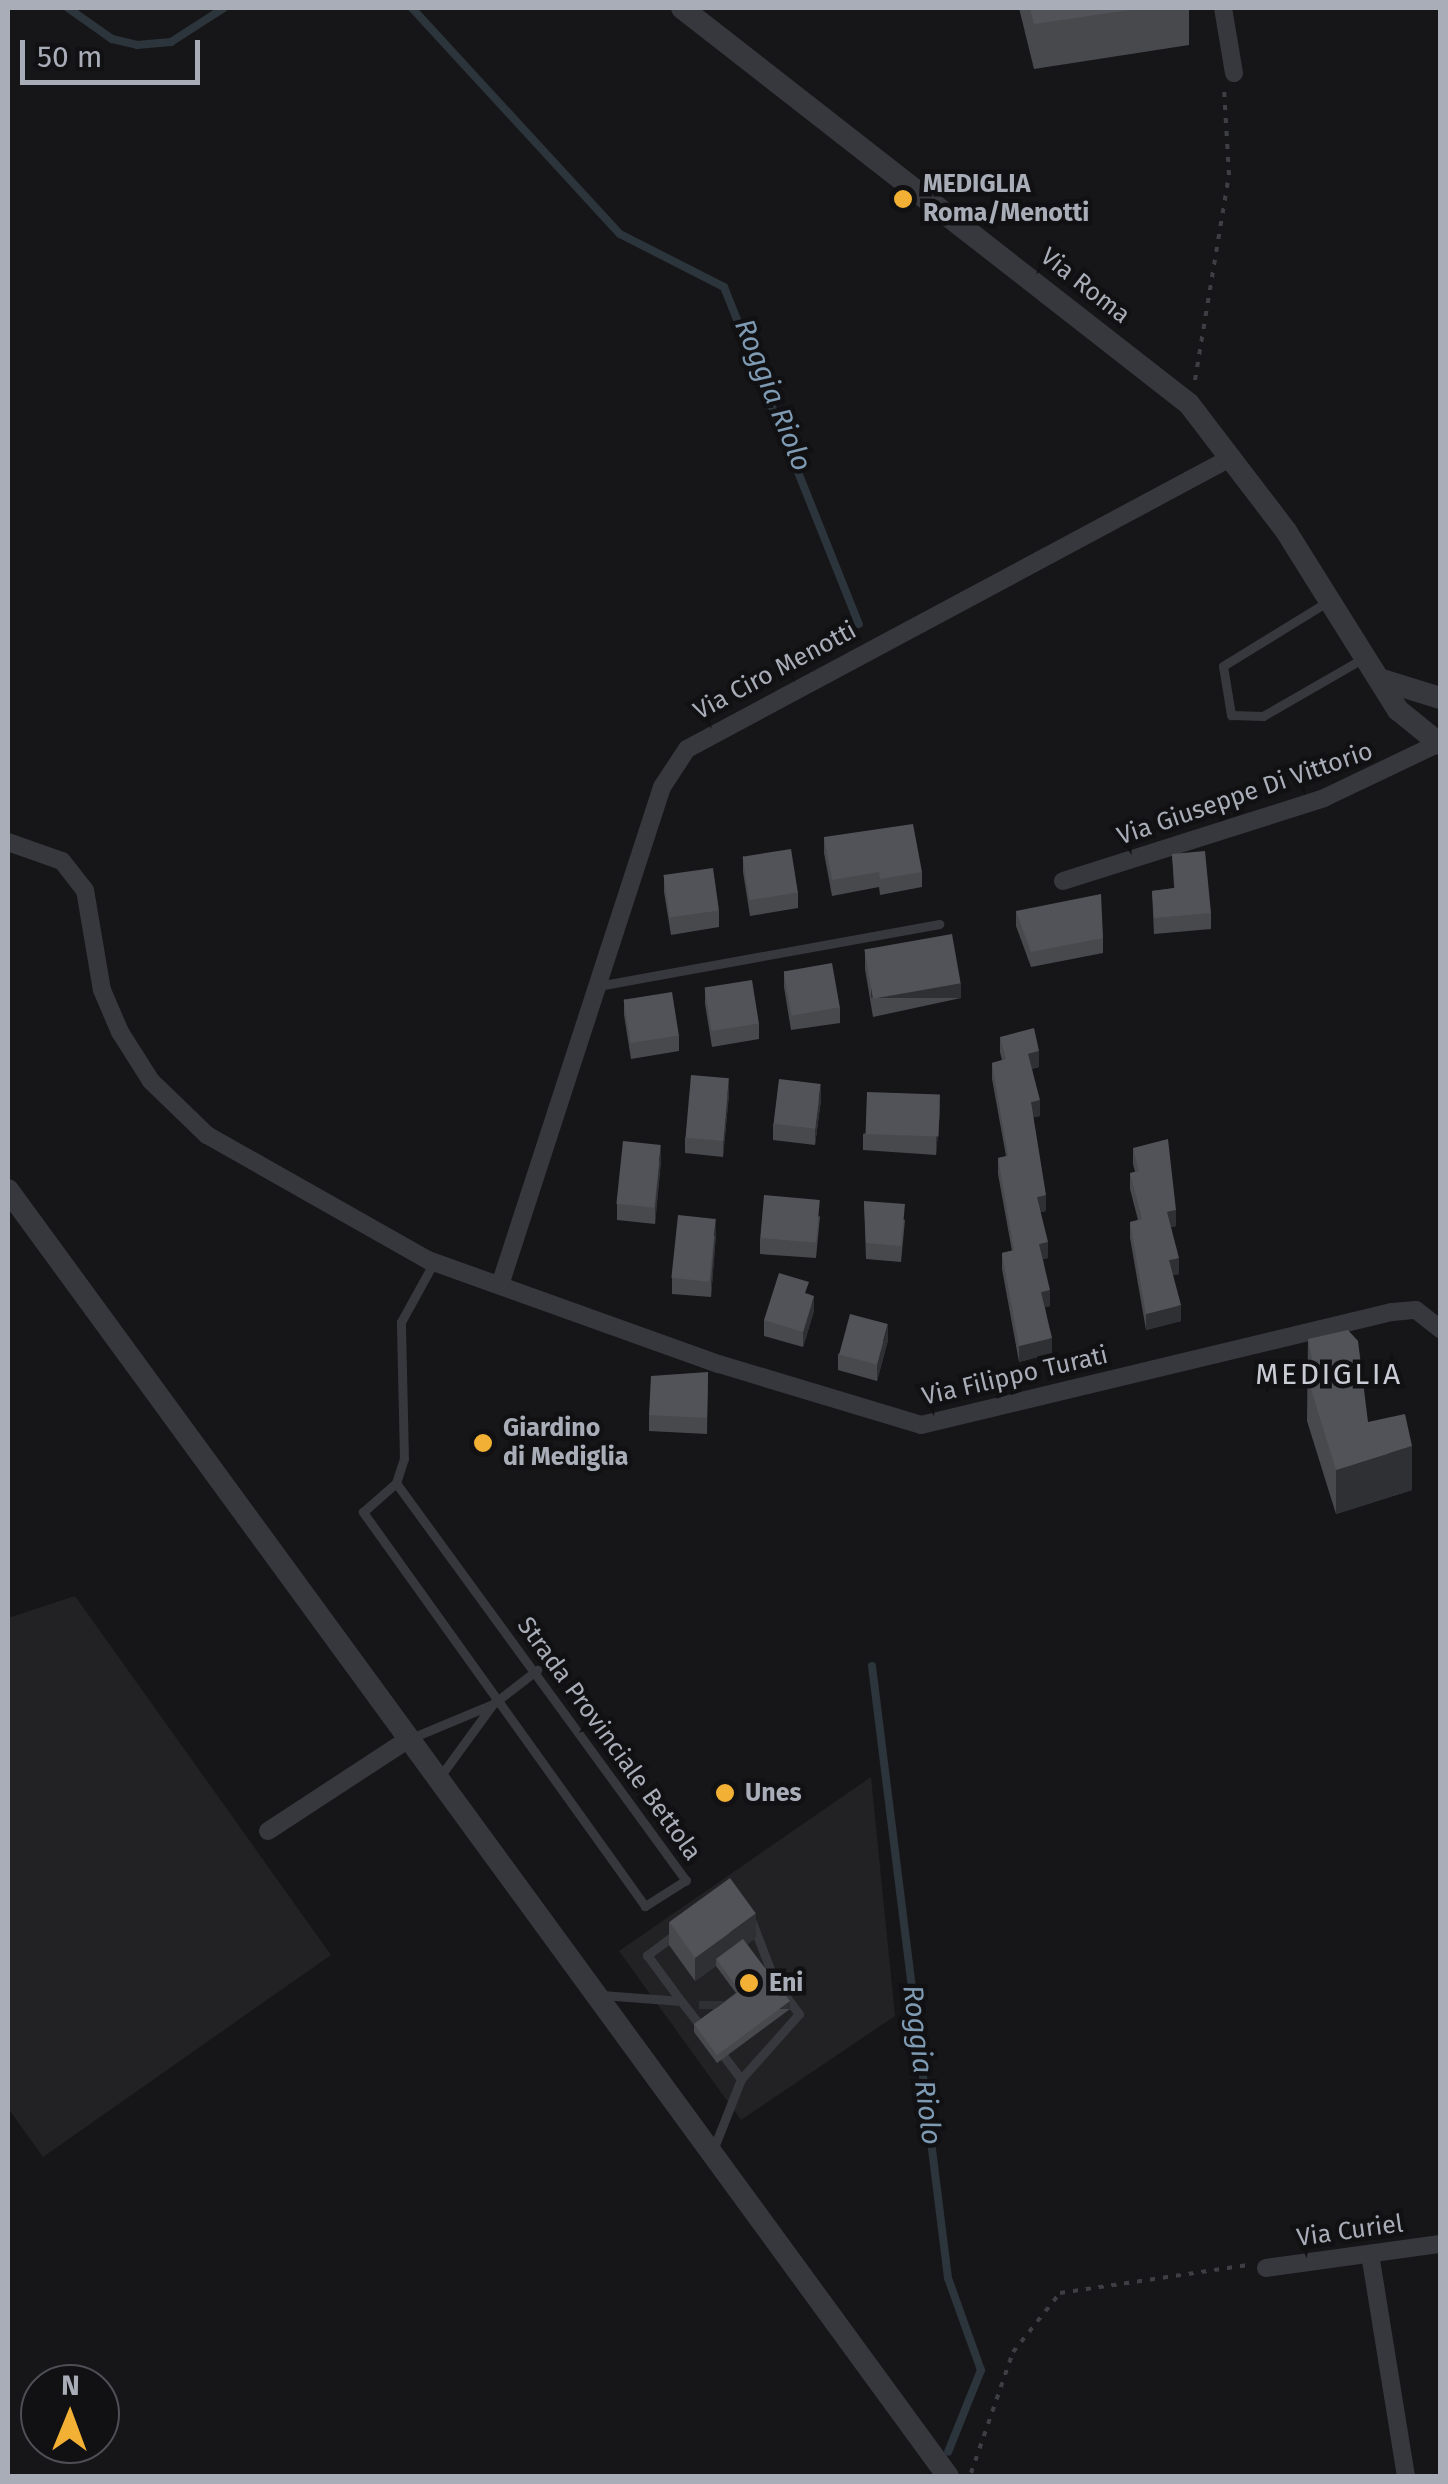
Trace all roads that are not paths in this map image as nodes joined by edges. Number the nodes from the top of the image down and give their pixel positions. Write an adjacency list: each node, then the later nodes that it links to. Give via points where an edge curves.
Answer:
1 (682, 8): 4 (street, Via Roma, via 1188,404)
2 (1222, 8): 3 (street)
3 (1234, 72)
4 (1232, 457): 5 (street, Via Roma); 13 (street, Via Ciro Menotti, via 686,748 662,787)
5 (1327, 602): 6 (street, Via Roma); 6 (lane, via 1223,666 1231,715 1262,716)
6 (1363, 658): 7 (street, Via Roma)
7 (1378, 678): 8 (street); 9 (street, Via Roma)
8 (1440, 698): 9 (street, via 1420,712)
9 (1434, 742): 11 (street, Via Giuseppe Di Vittorio, via 1324,798)
10 (8, 842): 15 (street, Via Filippo Turati, via 62,861 85,890 102,990 151,1081 206,1135)
11 (1063, 882)
12 (940, 924): 13 (lane)
13 (596, 986): 16 (street, Via Ciro Menotti)
14 (8, 1190): 21 (street)
15 (434, 1262): 16 (street, Via Filippo Turati); 18 (lane, via 401,1322 404,1459)
16 (500, 1285): 17 (street, Via Filippo Turati, via 913,1426 1392,1312 1416,1310)
17 (1440, 1329)
18 (396, 1483): 19 (lane, Strada Provinciale Bettola); 20 (lane, Strada Provinciale Bettola, via 363,1512)
19 (537, 1670): 20 (lane); 20 (lane, Strada Provinciale Bettola, via 686,1880 645,1906)
20 (493, 1704): 21 (lane); 22 (lane)
21 (407, 1740): 22 (street); 23 (street)
22 (437, 1780): 26 (street)
23 (268, 1830)
24 (745, 1908): 28 (lane, via 771,1976 799,2014)
25 (687, 1925): 27 (lane, via 647,1956)
26 (594, 1994): 27 (lane); 29 (street)
27 (681, 2001): 28 (lane)
28 (741, 2080): 29 (lane)
29 (712, 2154): 33 (street)
30 (1440, 2244): 31 (street, Via Curiel)
31 (1370, 2254): 32 (street, Via Curiel); 34 (street)
32 (1266, 2268)
33 (948, 2476)
34 (1406, 2476)

